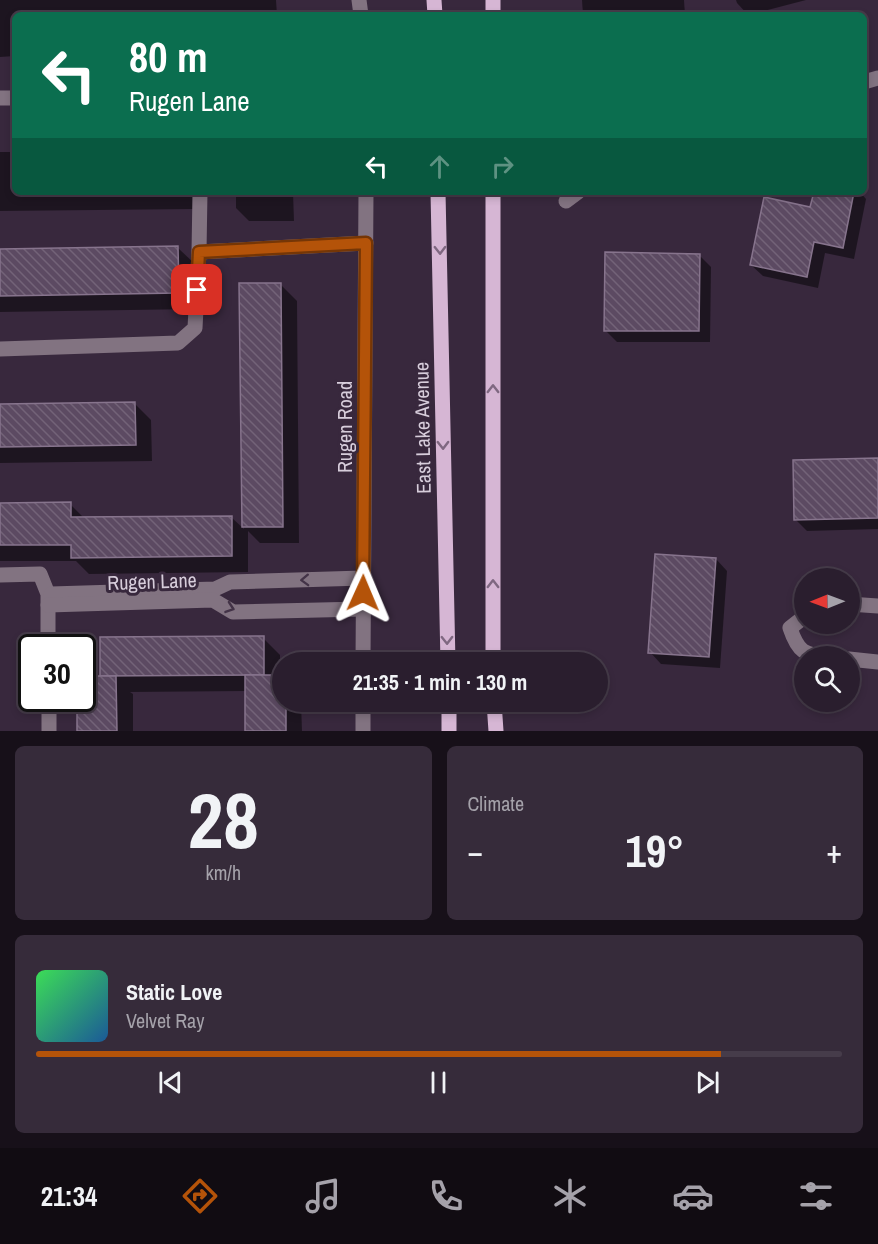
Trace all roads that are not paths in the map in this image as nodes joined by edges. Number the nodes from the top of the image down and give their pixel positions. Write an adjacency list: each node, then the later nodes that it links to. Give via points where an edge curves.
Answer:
1 (200, 195): 6 (street)
2 (366, 195): 5 (street, Rugen Road)
3 (438, 195): 18 (main road, East Lake Avenue, one-way to 18)
4 (493, 195): 19 (main road, one-way to 4)
5 (366, 243): 6 (street); 9 (street, Rugen Road)
6 (199, 252): 7 (street, via 195,328 178,343)
7 (0, 349)
8 (0, 575): 10 (street, via 40,574)
9 (363, 578): 10 (street, Rugen Lane, one-way to 10, via 230,582 215,589); 13 (street, Rugen Road)
10 (48, 600): 13 (street, Rugen Lane, one-way to 13, via 213,600 233,612); 15 (street)
11 (860, 605): 12 (street)
12 (878, 606)
13 (363, 609): 17 (street, Rugen Road)
14 (794, 624): 16 (street, via 789,627)
15 (48, 634)
16 (798, 646)
17 (363, 652)
18 (448, 652)
19 (493, 652)
20 (860, 660): 21 (street)
21 (878, 662)
22 (49, 712): 26 (street)
23 (363, 712): 27 (street)
24 (449, 712): 28 (main road)
25 (495, 712): 29 (main road)
26 (49, 731)
27 (363, 731)
28 (449, 731)
29 (496, 731)

